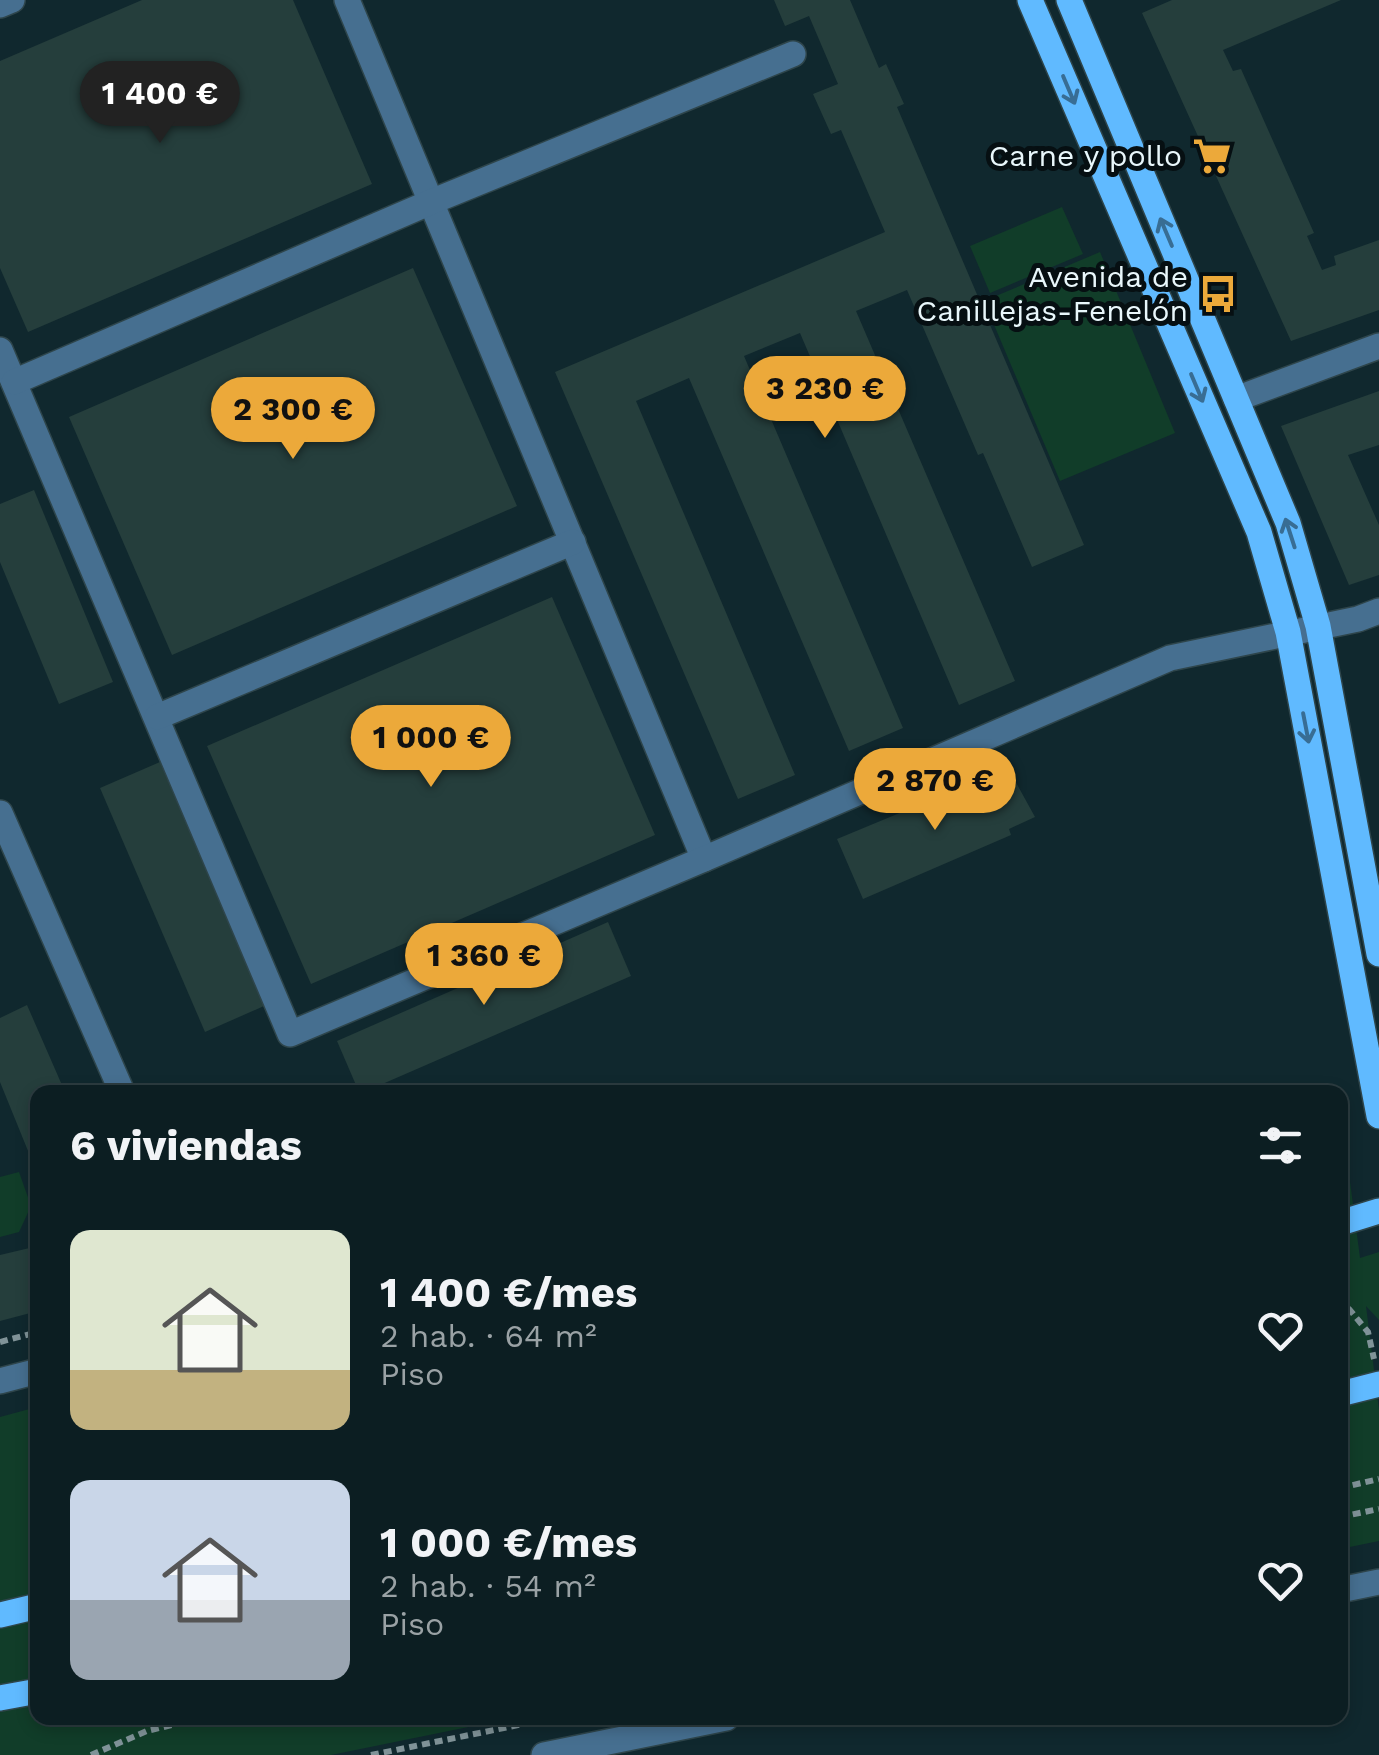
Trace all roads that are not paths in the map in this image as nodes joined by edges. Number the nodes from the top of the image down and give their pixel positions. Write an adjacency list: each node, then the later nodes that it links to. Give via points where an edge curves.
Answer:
1 (12, 0): 5 (street)
2 (347, 0): 7 (street)
3 (1030, 0): 15 (main road, one-way to 15, via 1258,532)
4 (1070, 0): 11 (main road, one-way to 4)
5 (0, 5)
6 (792, 54): 7 (street)
7 (432, 202): 10 (street); 12 (street)
8 (1379, 346): 11 (street)
9 (0, 350): 10 (street)
10 (14, 382): 16 (street)
11 (1236, 399): 14 (main road, one-way to 11, via 1288,523)
12 (572, 542): 16 (street); 18 (street)
13 (1379, 611): 14 (street)
14 (1318, 626): 15 (street); 19 (main road)
15 (1288, 632): 18 (street, via 1170,658); 21 (main road, one-way to 21)
16 (157, 718): 18 (street, via 290,1034)
17 (0, 813): 20 (street)
18 (704, 859)
19 (1379, 954)
20 (119, 1085)
21 (1379, 1116)
22 (1379, 1210): 23 (main road)
23 (1348, 1220)
24 (30, 1373): 26 (street)
25 (1377, 1374): 27 (main road)
26 (0, 1380)
27 (1348, 1390)
28 (1379, 1582): 29 (street)
29 (1348, 1588)
30 (30, 1608): 31 (main road)
31 (0, 1615)
32 (30, 1692): 33 (main road)
33 (0, 1698)
34 (692, 1725): 35 (street)
35 (544, 1755)

